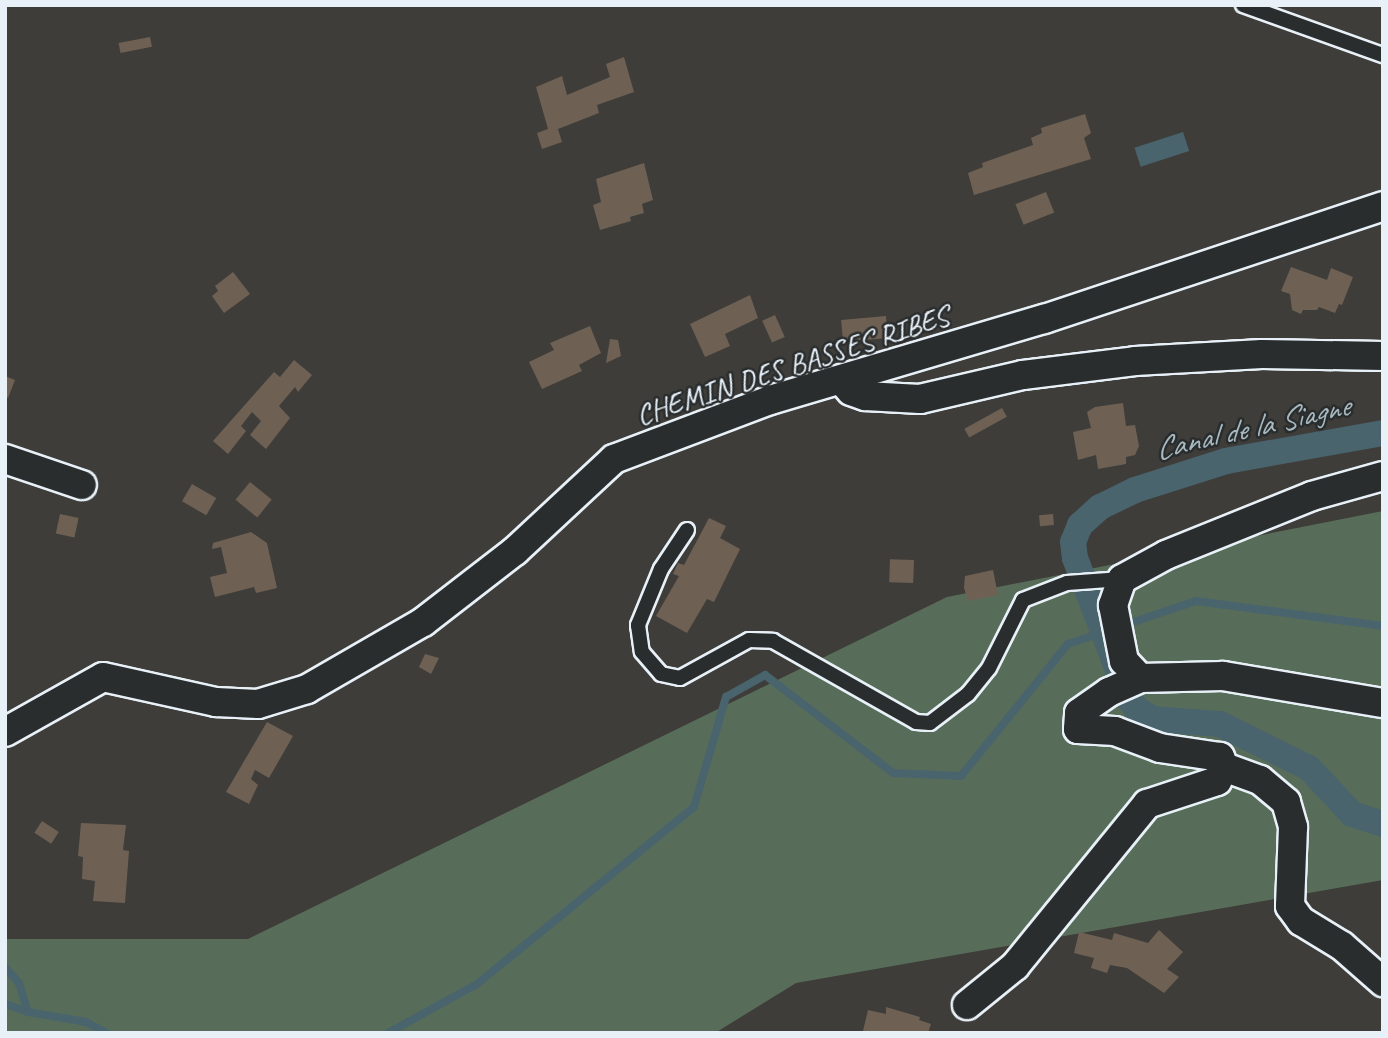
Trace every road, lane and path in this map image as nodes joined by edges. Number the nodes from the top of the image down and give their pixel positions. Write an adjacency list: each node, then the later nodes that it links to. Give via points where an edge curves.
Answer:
1 (1243, 5): 2 (lane)
2 (1383, 55)
3 (1383, 206): 5 (street, CHEMIN DES BASSES RIBES)
4 (1383, 356): 5 (street, via 1262,354 1135,361 1023,375 920,399 864,396 851,391)
5 (842, 380): 13 (street, CHEMIN DES BASSES RIBES, via 770,400 614,459 514,551 424,622 307,689 258,704 216,702 103,677)
6 (5, 459): 8 (street)
7 (1383, 476): 10 (street, via 1312,496 1166,555)
8 (82, 485)
9 (687, 530): 10 (lane, via 661,569 638,625 642,652 661,674 680,678 749,640 773,641 916,722 930,723 968,694 989,668 1023,600 1067,583)
10 (1118, 592): 11 (street)
11 (1132, 669): 12 (street, via 1223,676); 14 (street, via 1079,713 1078,729 1115,731 1160,748 1220,757)
12 (1383, 703)
13 (5, 732)
14 (1224, 767): 15 (street, via 1259,780 1286,802 1293,827 1290,906 1301,921 1342,946); 16 (street, via 1217,782 1147,804 1015,966)
15 (1383, 982)
16 (967, 1005)

